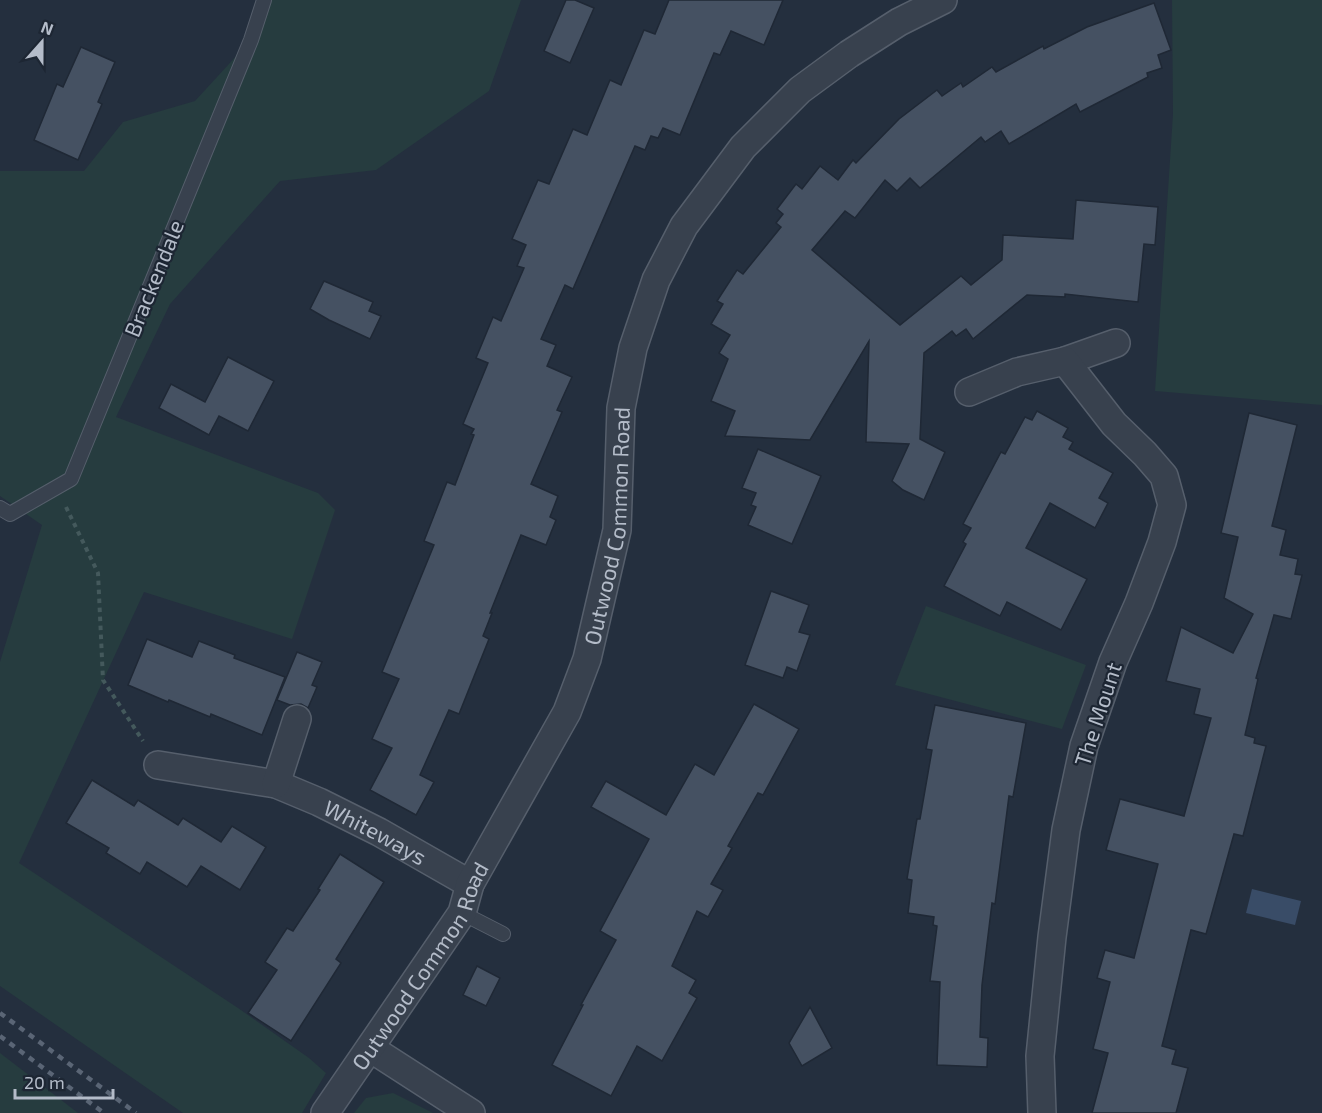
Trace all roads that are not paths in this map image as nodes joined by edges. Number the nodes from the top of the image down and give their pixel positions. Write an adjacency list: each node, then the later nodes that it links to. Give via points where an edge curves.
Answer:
1 (264, 0): 6 (lane, Brackendale, via 71,478 10,514)
2 (943, 0): 10 (street, Outwood Common Road, via 899,22 800,90 743,147 684,226 656,280 633,348 621,408 617,530 587,659 567,712)
3 (1116, 343): 4 (street)
4 (1065, 361): 5 (street, via 1017,372); 16 (street, The Mount, via 1114,424 1164,476 1172,505 1162,542 1084,746 1066,830 1040,1056)
5 (969, 392)
6 (0, 508)
7 (297, 719): 9 (street)
8 (158, 765): 9 (street, Whiteways)
9 (276, 784): 10 (street, Whiteways, via 379,832)
10 (470, 884): 11 (street, Outwood Common Road)
11 (462, 913): 12 (lane); 13 (street, Outwood Common Road)
12 (504, 934)
13 (370, 1048): 14 (street, Outwood Common Road); 15 (street)
14 (325, 1113)
15 (471, 1113)
16 (1042, 1113)

